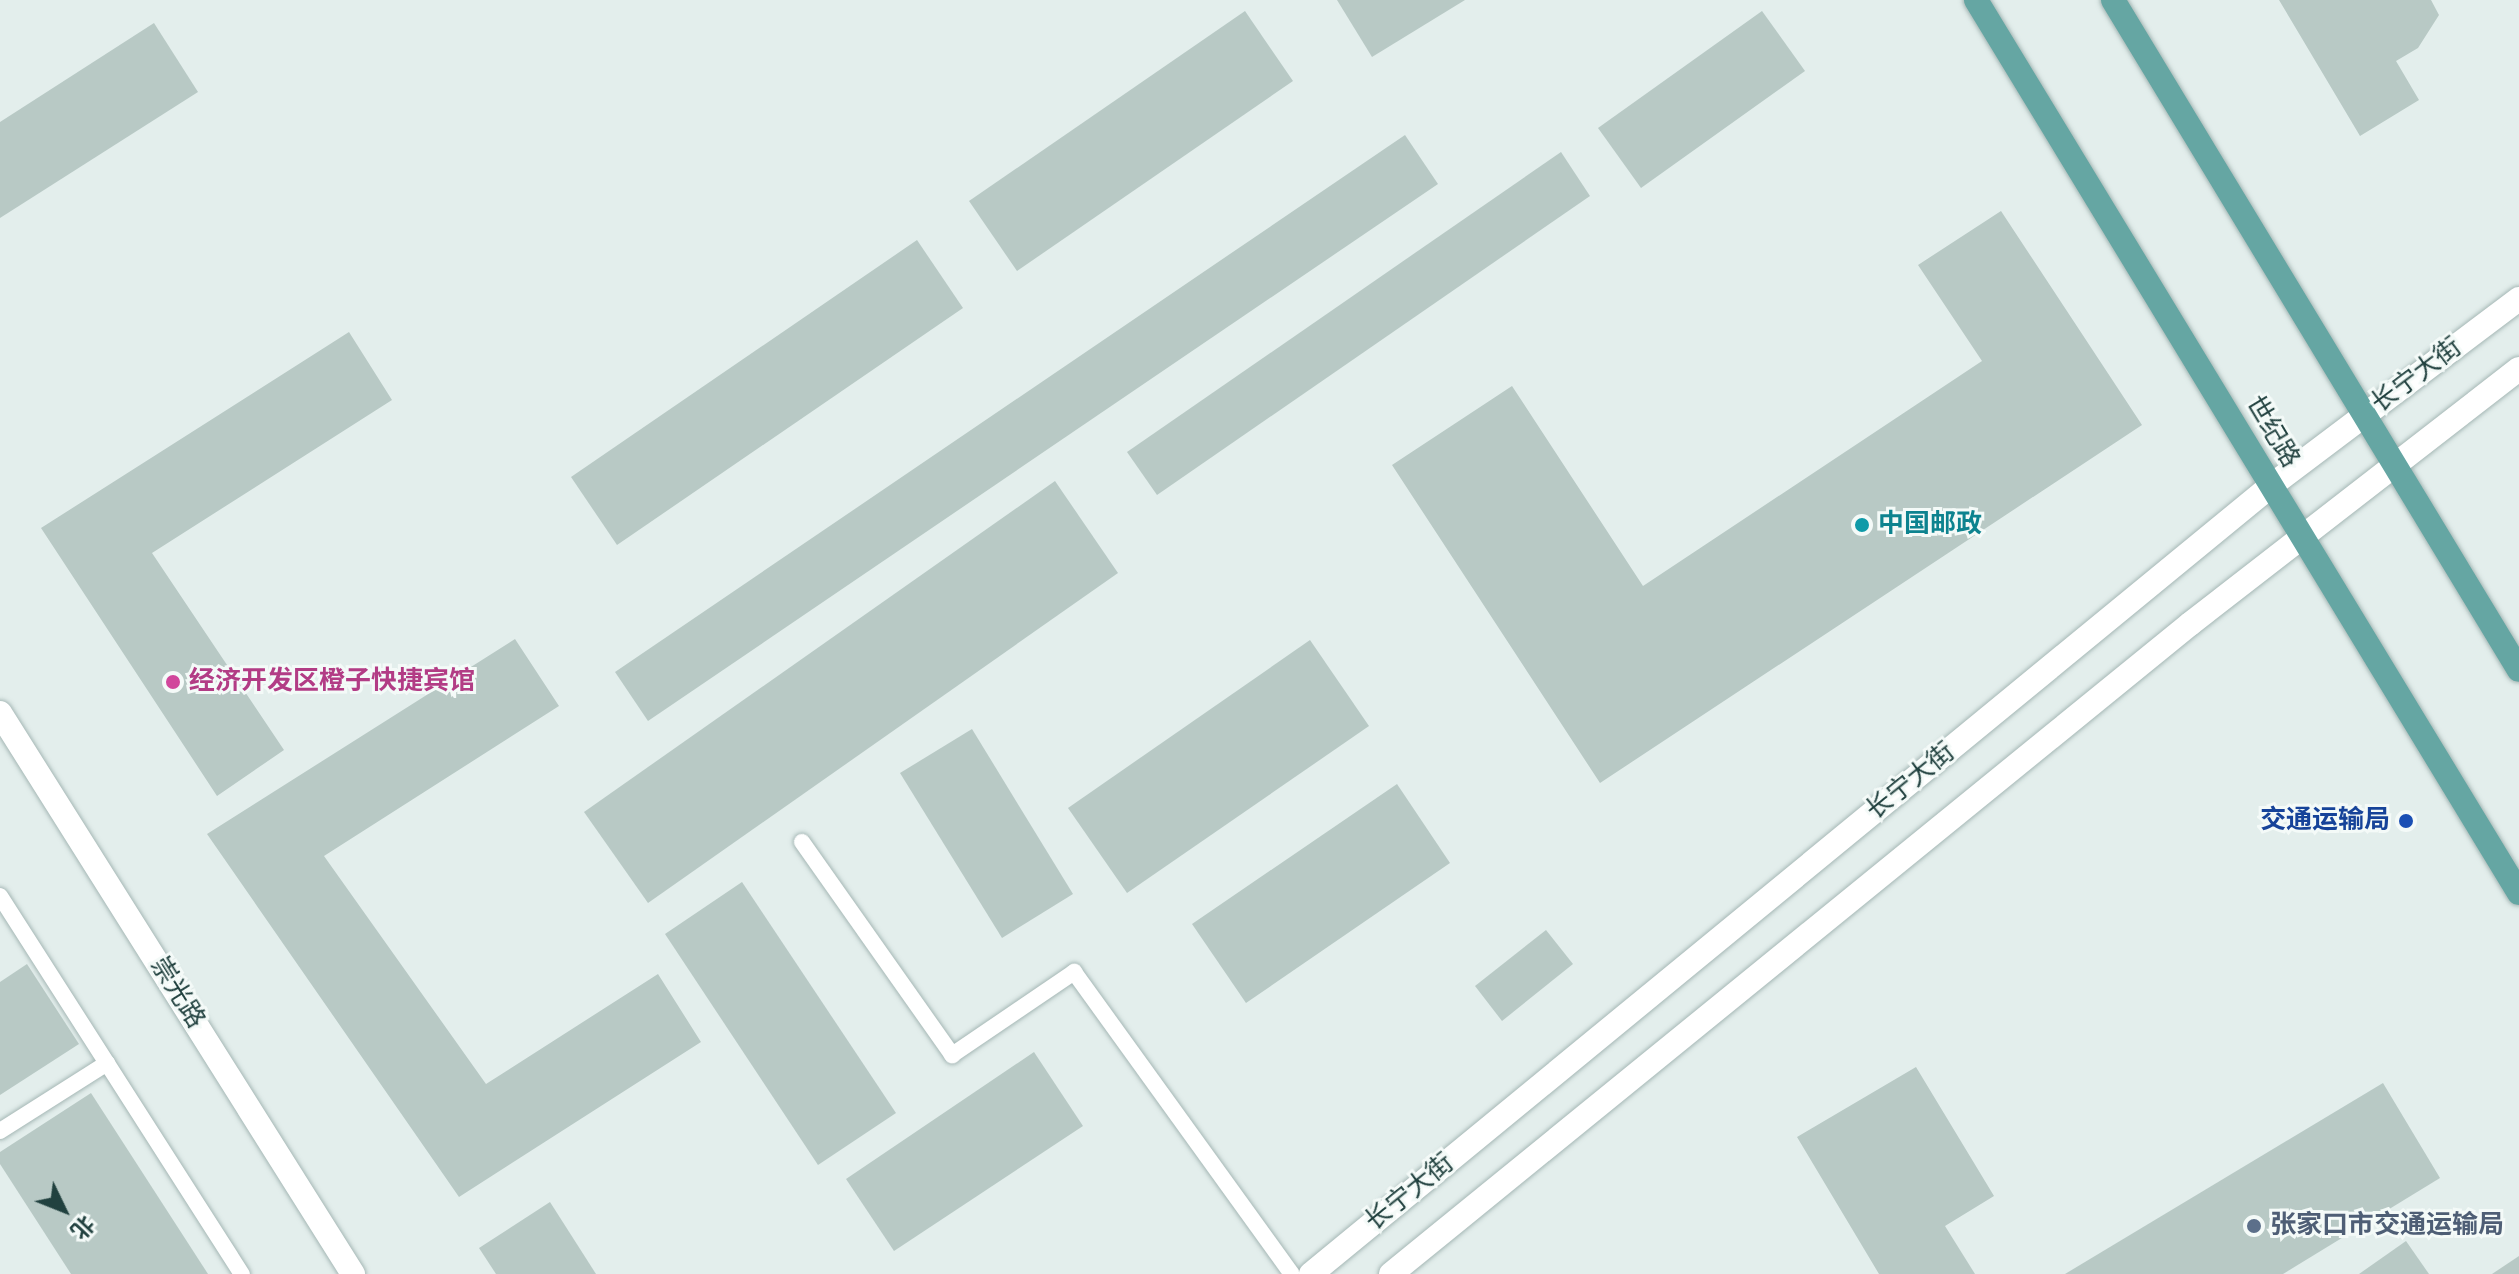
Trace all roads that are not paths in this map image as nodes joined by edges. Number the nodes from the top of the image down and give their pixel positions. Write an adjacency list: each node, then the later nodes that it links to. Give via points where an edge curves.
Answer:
1 (1976, 0): 7 (main road, 世纪路)
2 (2113, 0): 5 (main road)
3 (2519, 299): 5 (main road, 长宁大街)
4 (2519, 369): 6 (main road, 长宁大街)
5 (2365, 416): 6 (main road); 7 (main road, 长宁大街)
6 (2394, 464): 8 (main road, 长宁大街); 9 (main road)
7 (2272, 485): 8 (main road, 世纪路); 19 (main road, 长宁大街)
8 (2302, 534): 12 (main road, 世纪路); 20 (main road, 长宁大街)
9 (2519, 670)
10 (0, 713): 17 (main road, 崇光路)
11 (802, 842): 18 (lane, via 952,1055 1074,972)
12 (2519, 893)
13 (0, 896): 14 (lane)
14 (107, 1063): 15 (lane); 16 (lane)
15 (0, 1131)
16 (242, 1274)
17 (353, 1274)
18 (1292, 1274)
19 (1311, 1274)
20 (1391, 1274)

